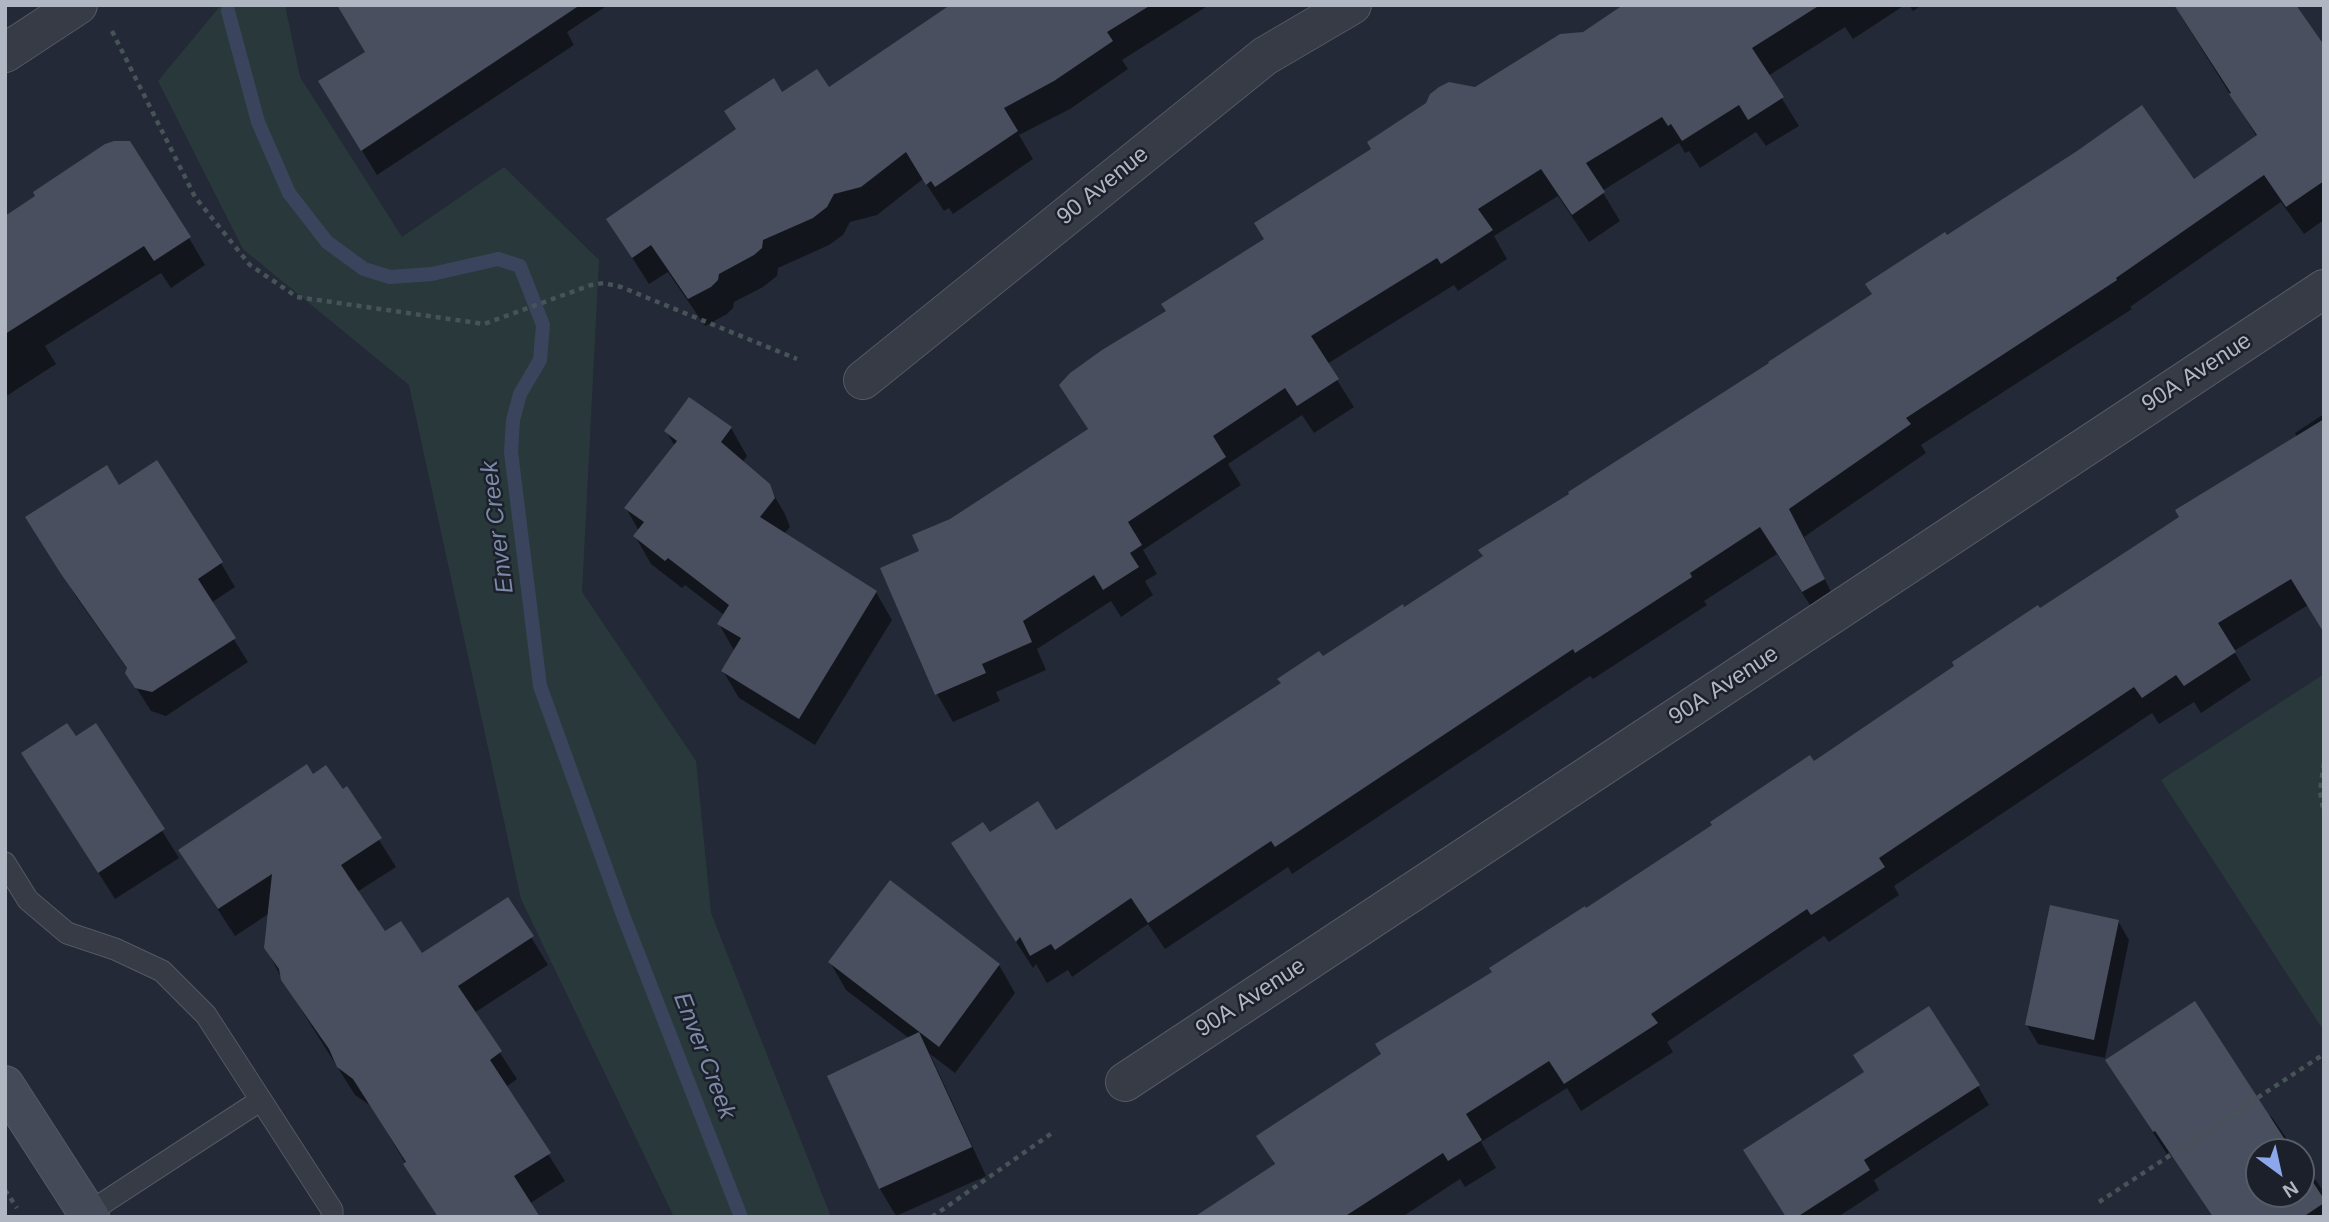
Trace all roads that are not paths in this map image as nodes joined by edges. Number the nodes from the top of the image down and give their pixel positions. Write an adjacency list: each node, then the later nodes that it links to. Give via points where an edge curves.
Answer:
1 (1352, 5): 5 (street, 90 Avenue, via 1265,56)
2 (92, 15): 3 (street)
3 (5, 53)
4 (2324, 289): 7 (street, 90A Avenue)
5 (863, 380)
6 (5, 863): 9 (lane, via 28,900 67,933 162,971 206,1015)
7 (1125, 1082)
8 (5, 1086): 10 (main road)
9 (261, 1100): 10 (lane); 11 (lane, via 332,1210)
10 (86, 1215)
11 (332, 1217)

